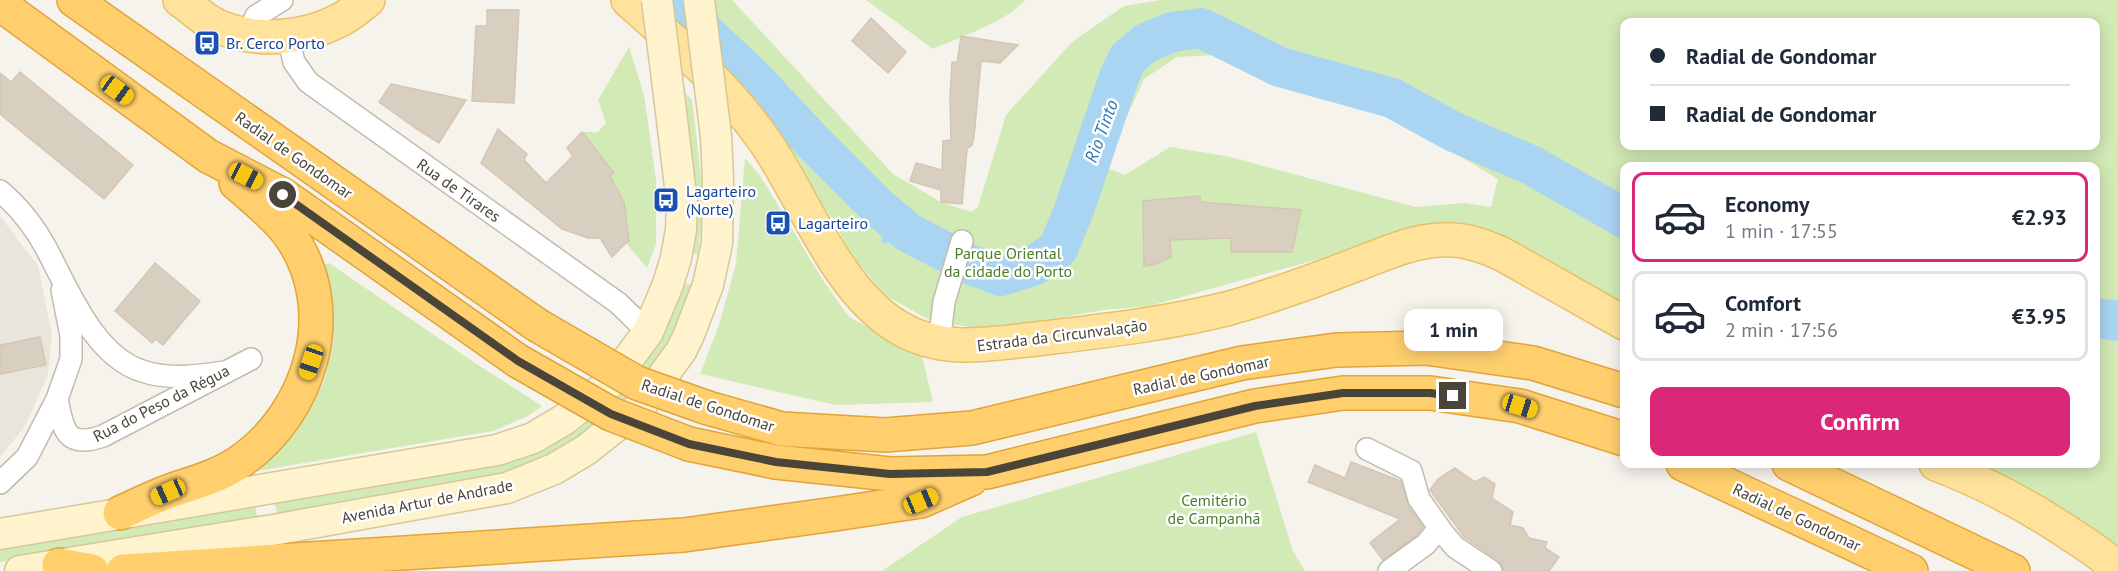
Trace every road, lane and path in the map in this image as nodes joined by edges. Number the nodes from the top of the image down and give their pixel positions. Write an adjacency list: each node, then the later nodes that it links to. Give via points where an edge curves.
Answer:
1 (74, 0): 20 (highway, Radial de Gondomar, bridge, via 537,325 637,383 782,429 885,435 972,428 1242,363 1336,350 1426,348 1533,363)
2 (180, 0): 9 (main road, via 220,28)
3 (282, 0): 9 (street, via 256,16)
4 (368, 0): 10 (main road, via 339,21)
5 (628, 0): 17 (main road, Estrada da Circunvalação, via 747,117 861,296 899,328)
6 (657, 0): 16 (main road, bridge, via 682,203 676,258)
7 (699, 0): 32 (main road, Avenida Artur de Andrade, bridge, via 716,136 717,243 708,285 688,337 640,407 586,450 554,469 507,488)
8 (0, 4): 11 (highway)
9 (248, 35): 10 (main road)
10 (288, 37): 16 (street, Rua de Tirares, via 294,62 308,82 623,307)
11 (208, 156): 27 (highway, bridge, via 283,195 518,361 611,414 689,444 776,462 878,473); 29 (highway, via 288,232 299,251 309,272 315,314 317,333 311,362 302,389 283,421 238,463 208,479)
12 (0, 191): 14 (street, via 19,207)
13 (962, 241): 17 (street, via 948,284)
14 (59, 273): 19 (street, via 102,345 115,358 151,374); 21 (street, via 72,349)
15 (1620, 321): 17 (main road, Estrada da Circunvalação, via 1502,254 1482,245 1441,240 1395,250 1304,285 1192,316 978,346)
16 (648, 332): 29 (main road, via 611,382 565,419 533,438 497,450)
17 (939, 344)
18 (251, 359): 19 (street, Rua do Peso da Régua)
19 (224, 372): 21 (street, Rua do Peso da Régua, via 92,440 70,436 61,421)
20 (1620, 390)
21 (57, 399): 28 (street, via 27,457)
22 (1620, 438): 27 (highway, via 1520,406 1430,393 1343,393 1255,406)
23 (1367, 449): 30 (street, via 1411,471 1419,499)
24 (1692, 468): 39 (highway, Radial de Gondomar)
25 (1797, 468): 40 (highway)
26 (1947, 468): 33 (main road, via 2029,508)
27 (987, 472): 36 (highway, via 921,501 684,534)
28 (0, 483)
29 (120, 513): 31 (main road)
30 (1439, 528): 37 (street, via 1426,544); 38 (street, via 1455,547)
31 (0, 534)
32 (59, 566): 34 (main road, Avenida Artur de Andrade); 35 (highway)
33 (2118, 569)
34 (20, 571)
35 (92, 571)
36 (123, 571)
37 (1389, 571)
38 (1491, 571)
39 (1911, 571)
40 (2013, 571)

